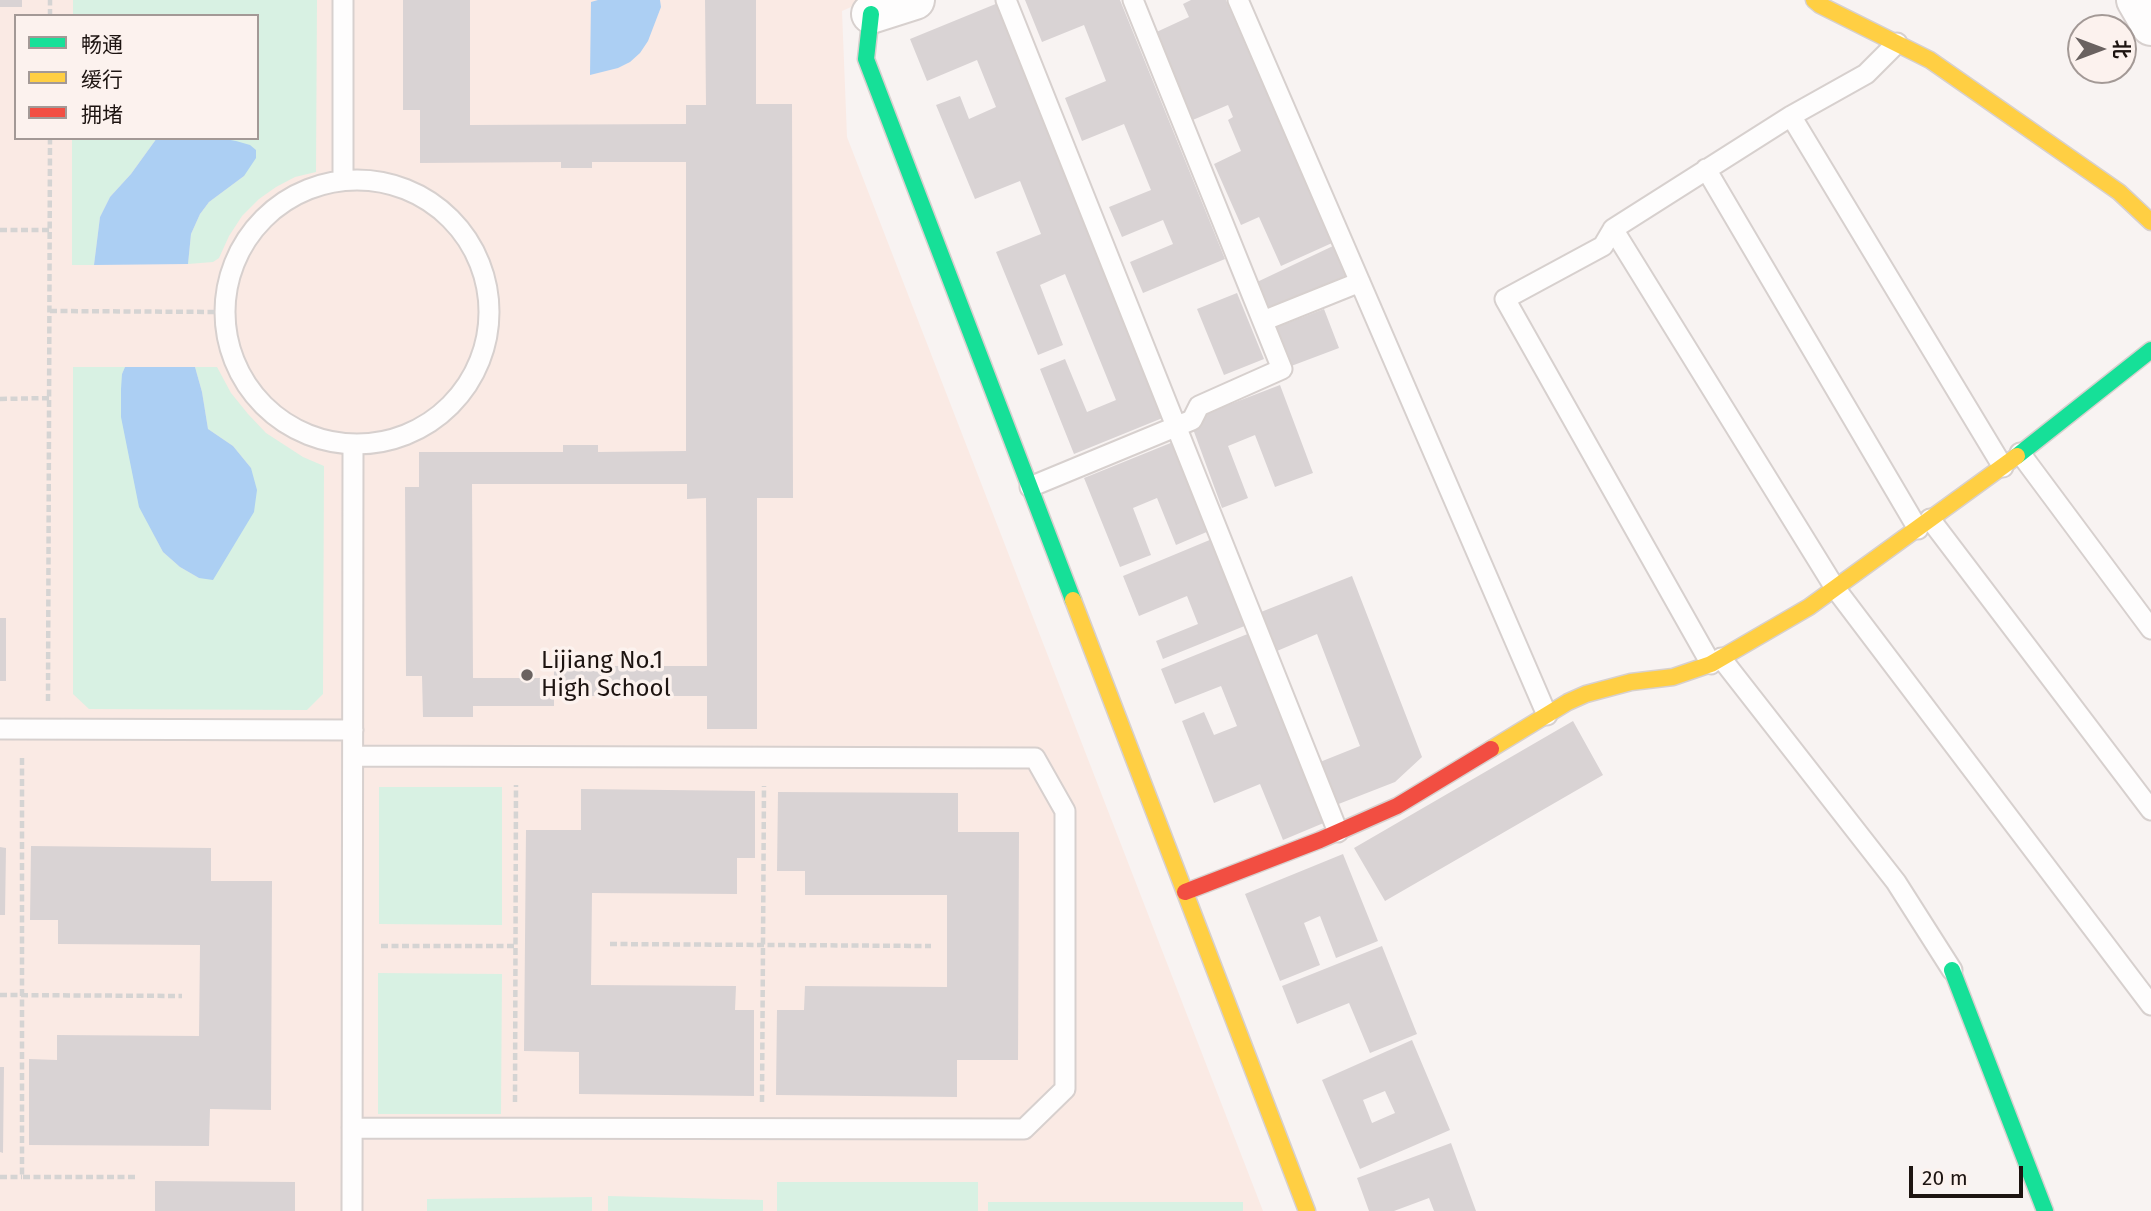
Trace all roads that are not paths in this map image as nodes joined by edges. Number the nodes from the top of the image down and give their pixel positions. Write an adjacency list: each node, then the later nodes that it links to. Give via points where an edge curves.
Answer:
1 (343, 0): 13 (lane)
2 (915, 0): 8 (street)
3 (1006, 0): 19 (lane)
4 (1133, 0): 17 (lane)
5 (1238, 0): 16 (lane)
6 (1814, 0): 10 (street)
7 (2136, 0): 9 (street)
8 (871, 14): 23 (street, via 866,59)
9 (2151, 26)
10 (1897, 43): 11 (lane, via 1866,74); 14 (street, via 1930,60 2119,192)
11 (1791, 116): 12 (lane); 22 (lane)
12 (1706, 169): 15 (lane); 24 (lane)
13 (342, 180): 20 (lane, via 286,199 244,242 225,298 225,328 245,384 264,407 314,438); 20 (lane, via 373,180 402,187 445,214 476,255 488,305 482,354 459,396 424,426 402,437)
14 (2151, 222)
15 (1614, 229): 25 (lane); 27 (lane, via 1603,246 1505,299)
16 (1360, 282): 17 (lane); 28 (lane)
17 (1263, 321): 19 (lane, via 1282,369 1199,406 1192,420)
18 (2151, 351): 21 (street)
19 (1175, 427): 23 (lane); 33 (lane)
20 (353, 444): 30 (lane)
21 (2020, 453): 22 (street); 26 (lane)
22 (2003, 467): 24 (street)
23 (1030, 487): 34 (street)
24 (1924, 524): 25 (street); 32 (lane)
25 (1835, 588): 27 (street); 36 (lane)
26 (2151, 629)
27 (1716, 661): 28 (street, via 1673,677 1586,694); 35 (lane, via 1896,882)
28 (1548, 715): 33 (street, via 1397,806)
29 (0, 729): 30 (lane)
30 (353, 730): 31 (lane)
31 (353, 756): 37 (lane); 37 (lane, via 1035,758 1065,811 1065,1089 1024,1129)
32 (2151, 810)
33 (1338, 832): 34 (street)
34 (1185, 892): 39 (street)
35 (1952, 970): 40 (street)
36 (2151, 1005)
37 (352, 1128): 38 (lane)
38 (352, 1211)
39 (1307, 1211)
40 (2045, 1211)

